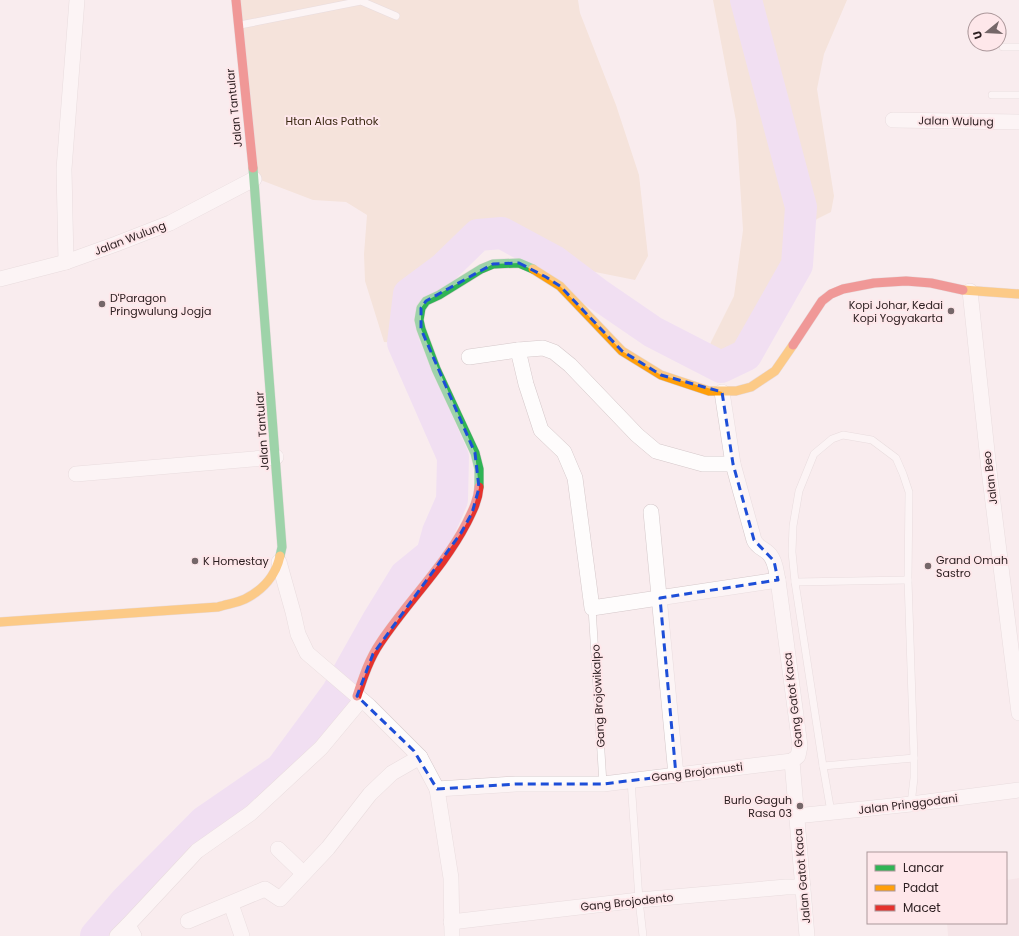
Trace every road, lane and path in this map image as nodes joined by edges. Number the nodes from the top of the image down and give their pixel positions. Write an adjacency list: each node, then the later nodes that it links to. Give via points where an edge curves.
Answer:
1 (77, 0): 12 (street, via 64,169)
2 (236, 0): 4 (street, Jalan Tantular)
3 (396, 16): 4 (lane, via 361,1)
4 (238, 25): 11 (street, Jalan Tantular)
5 (1007, 47): 6 (lane)
6 (1019, 47)
7 (992, 95): 8 (lane)
8 (1019, 95)
9 (893, 120): 10 (street, Jalan Wulung)
10 (1019, 122)
11 (254, 180): 12 (street, Jalan Wulung, via 170,223); 19 (street, Jalan Tantular)
12 (66, 262): 13 (street, Jalan Wulung)
13 (0, 279)
14 (970, 291): 15 (street); 18 (street, via 932,283 900,281 864,285 826,296 775,371 751,387); 31 (street, Jalan Beo)
15 (1019, 294)
16 (518, 350): 17 (street); 20 (street, via 543,348 554,352 570,365 636,435 656,450 703,464); 28 (street, via 541,430 564,452 575,478)
17 (469, 357)
18 (722, 392): 20 (street, Gang Gatot Kaca); 30 (street, via 709,391 661,375 622,351 560,286 519,264 493,264 426,301 421,308 420,329 478,463 479,488 472,513 450,550 373,654)
19 (276, 457): 21 (street); 23 (street, Jalan Tantular, via 282,547)
20 (733, 464): 24 (street, Gang Gatot Kaca, via 754,540 774,561)
21 (76, 474)
22 (651, 512): 27 (street)
23 (279, 562): 29 (street, Jalan Tantular, via 274,574 261,589 245,600 218,607); 30 (street, via 298,634 307,653)
24 (778, 580): 27 (street); 34 (street, Gang Gatot Kaca, via 800,746 798,756)
25 (908, 580): 26 (lane); 26 (lane, via 909,492 896,458 872,440 843,435 832,439 814,454 799,491 793,526); 33 (lane)
26 (795, 582): 35 (lane)
27 (660, 598): 28 (street); 36 (street)
28 (592, 608): 38 (lane, Gang Brojowikalpo)
29 (0, 622)
30 (359, 698): 32 (street); 51 (street, via 321,748 251,813 197,851)
31 (1019, 713)
32 (420, 757): 39 (street); 45 (street, via 392,773 370,794 328,848)
33 (914, 758): 35 (lane); 41 (lane)
34 (792, 761): 36 (street, Gang Brojomusti); 43 (street, Gang Gatot Kaca)
35 (823, 766): 42 (lane)
36 (676, 775): 37 (street, Gang Brojomusti)
37 (631, 780): 38 (street, Gang Brojomusti); 47 (lane)
38 (603, 784): 39 (street, Gang Brojomusti, via 516,784)
39 (437, 790): 50 (street, via 451,878)
40 (1019, 790): 41 (street, Jalan Pringgodani)
41 (911, 804): 42 (street, Jalan Pringgodani)
42 (831, 812): 43 (street, Jalan Pringgodani)
43 (796, 816): 46 (street, Jalan Gatot Kaca)
44 (278, 849): 45 (street)
45 (303, 873): 48 (street, via 280,899 265,889)
46 (803, 887): 47 (street, Gang Brojodento); 55 (street, Jalan Gatot Kaca)
47 (639, 900): 50 (street, Gang Brojodento); 54 (lane)
48 (231, 904): 49 (street); 53 (street)
49 (188, 921)
50 (452, 929)
51 (131, 930): 52 (street)
52 (117, 936)
53 (242, 936)
54 (644, 936)
55 (807, 936)

